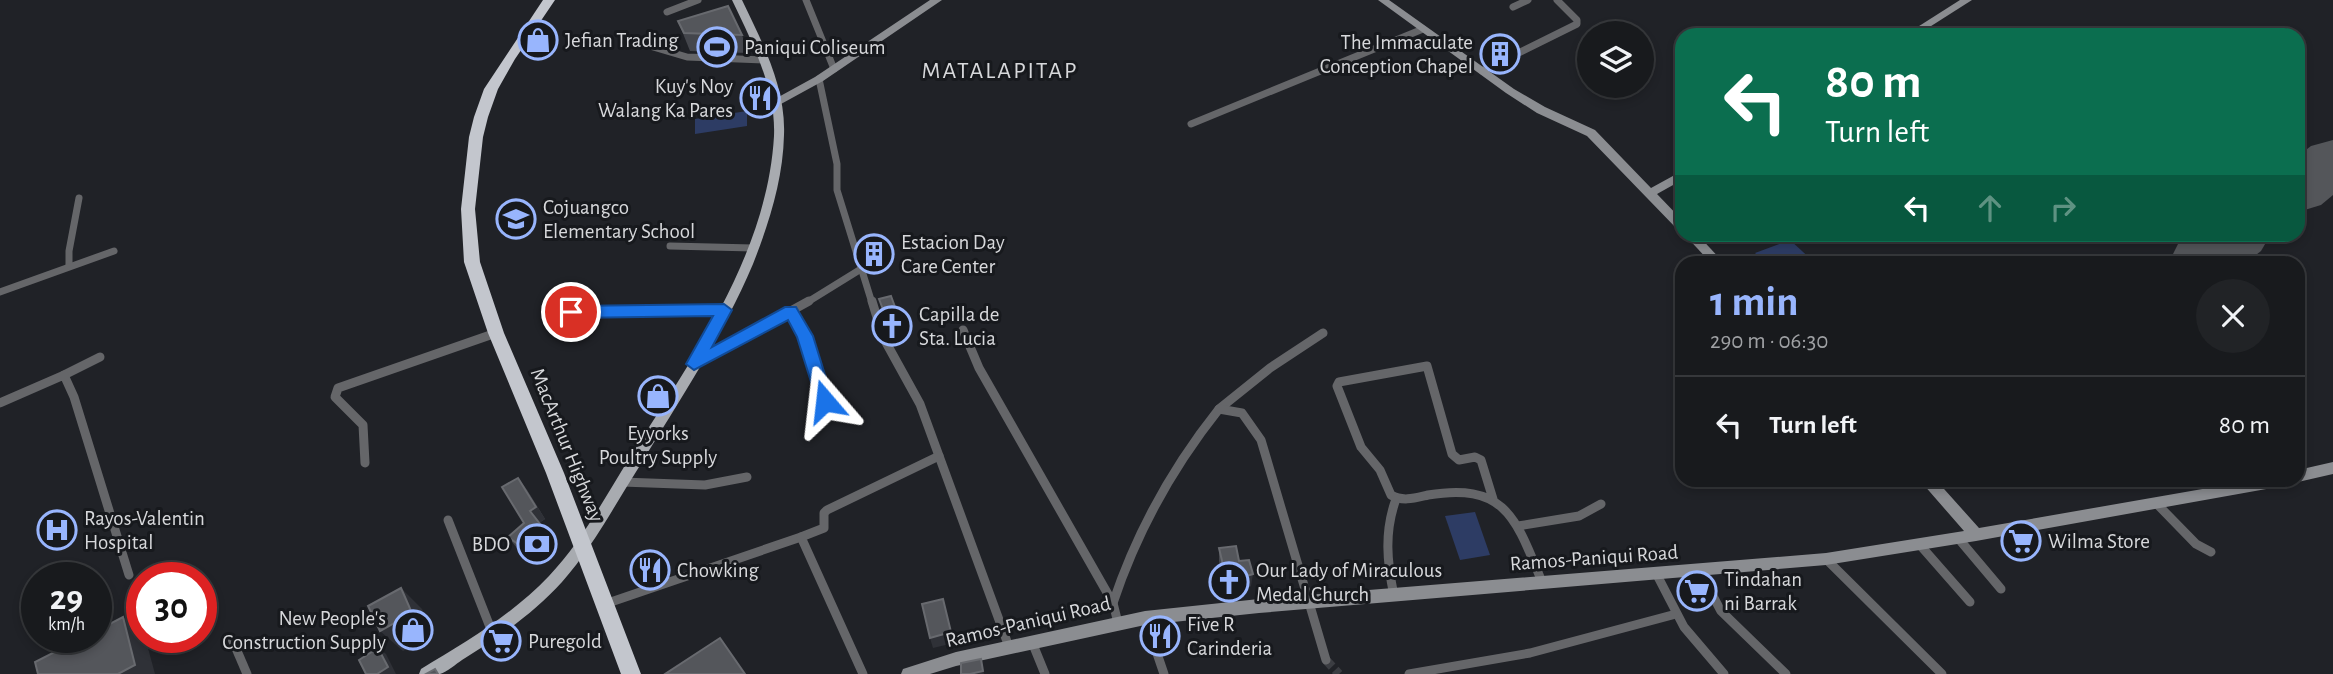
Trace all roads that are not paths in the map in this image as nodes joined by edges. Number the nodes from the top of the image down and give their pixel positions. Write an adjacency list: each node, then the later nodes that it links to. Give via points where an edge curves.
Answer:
1 (549, 0): 37 (highway, MacArthur Highway, via 491,89 476,137 469,236 476,279)
2 (698, 0): 11 (street)
3 (737, 0): 15 (main road)
4 (806, 0): 16 (street)
5 (937, 0): 16 (main road)
6 (1383, 0): 13 (main road)
7 (1528, 0): 10 (street)
8 (1557, 0): 17 (street, via 1577,23)
9 (1967, 0): 12 (street)
10 (1513, 7)
11 (667, 12)
12 (1921, 28)
13 (1423, 29): 17 (main road); 20 (street)
14 (643, 44): 15 (street, via 695,57)
15 (764, 60): 19 (main road)
16 (834, 69): 18 (main road)
17 (1482, 71): 22 (main road, via 1541,110 1591,133)
18 (819, 79): 19 (main road); 31 (street, via 837,164 837,190)
19 (777, 102): 27 (main road, via 778,150)
20 (1191, 124)
21 (1675, 180): 22 (main road)
22 (1649, 194): 24 (main road)
23 (79, 198): 30 (street)
24 (1675, 220)
25 (1697, 242): 29 (main road)
26 (670, 246): 27 (street)
27 (753, 248): 33 (main road)
28 (114, 251): 30 (street)
29 (1711, 256)
30 (69, 266): 32 (street)
31 (861, 269): 34 (street); 45 (street, via 883,337 909,380)
32 (0, 292)
33 (724, 310): 35 (street); 40 (main road)
34 (791, 312): 40 (street); 42 (street, via 805,336)
35 (550, 314)
36 (963, 330): 73 (street, via 979,368)
37 (496, 333): 46 (street, via 338,388 335,397 363,425); 62 (highway, MacArthur Highway)
38 (1323, 333): 44 (street)
39 (100, 358): 41 (street)
40 (694, 364): 50 (main road)
41 (64, 375): 43 (street); 66 (street)
42 (825, 401)
43 (0, 403)
44 (1219, 409): 73 (street, via 1188,446 1151,505); 74 (street, via 1242,413 1261,440)
45 (939, 456): 60 (street, via 827,510 824,528); 82 (street)
46 (365, 463)
47 (2333, 468): 48 (main road)
48 (2305, 474)
49 (747, 477): 50 (street, via 705,485)
50 (622, 482): 62 (main road)
51 (1934, 487): 59 (main road)
52 (2244, 487): 55 (main road, Ramos-Paniqui Road)
53 (1396, 499): 54 (street, via 1467,491); 54 (street, via 1361,447 1337,386 1343,380 1424,366 1430,368 1452,454 1459,460 1481,460); 71 (street, via 1385,543)
54 (1493, 499): 58 (street)
55 (2156, 503): 59 (main road, Ramos-Paniqui Road); 64 (street, via 2196,544)
56 (1601, 504): 58 (street, via 1580,516)
57 (449, 520): 79 (street)
58 (1518, 526): 69 (street)
59 (1976, 536): 61 (main road, Ramos-Paniqui Road)
60 (801, 537): 75 (street); 88 (street)
61 (1958, 538): 63 (main road, Ramos-Paniqui Road); 70 (street)
62 (582, 543): 75 (highway, MacArthur Highway); 79 (main road, via 545,591)
63 (1920, 545): 65 (main road, Ramos-Paniqui Road); 72 (street)
64 (2211, 552)
65 (1826, 559): 67 (main road, Ramos-Paniqui Road); 95 (street)
66 (126, 565)
67 (1700, 571): 68 (main road, Ramos-Paniqui Road); 94 (street, via 1721,611)
68 (1657, 575): 69 (main road, Ramos-Paniqui Road); 76 (street)
69 (1542, 582): 71 (main road, Ramos-Paniqui Road)
70 (2001, 589)
71 (1394, 596): 74 (main road, Ramos-Paniqui Road)
72 (1970, 602)
73 (1113, 603): 78 (street)
74 (1310, 603): 77 (main road, Ramos-Paniqui Road); 83 (street)
75 (603, 604): 87 (highway, MacArthur Highway)
76 (1676, 614): 92 (street, via 1530,653); 93 (street)
77 (1145, 618): 78 (main road, Ramos-Paniqui Road); 91 (street)
78 (1118, 623): 81 (main road, Ramos-Paniqui Road)
79 (492, 632): 86 (main road)
80 (232, 639): 85 (street)
81 (1032, 642): 82 (main road, Ramos-Paniqui Road); 90 (street)
82 (1009, 647): 84 (main road, Ramos-Paniqui Road)
83 (1326, 660)
84 (933, 670): 89 (main road, Ramos-Paniqui Road)
85 (247, 674)
86 (426, 674)
87 (631, 674)
88 (863, 674)
89 (908, 674)
90 (1045, 674)
91 (1164, 674)
92 (1409, 674)
93 (1724, 674)
94 (1786, 674)
95 (1942, 674)

